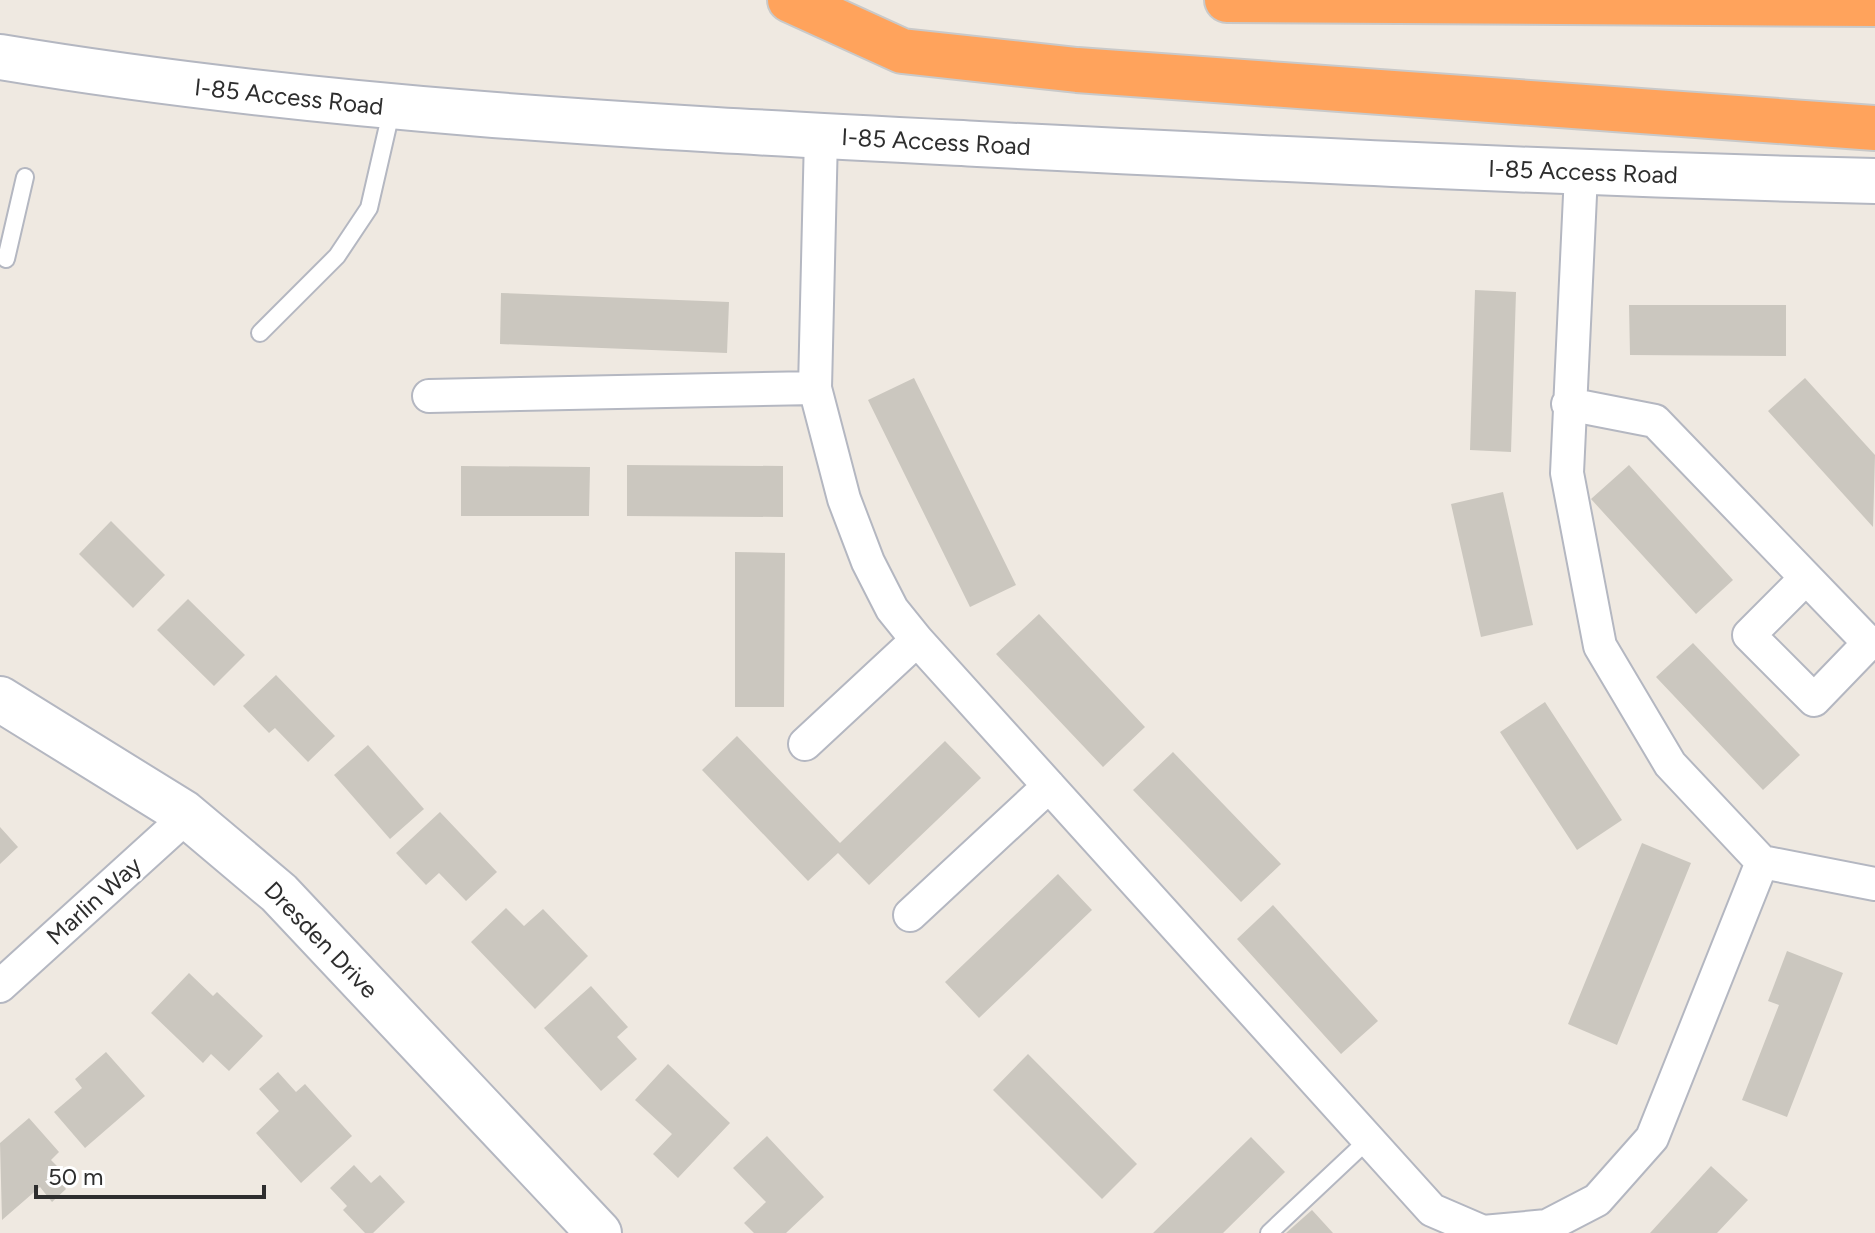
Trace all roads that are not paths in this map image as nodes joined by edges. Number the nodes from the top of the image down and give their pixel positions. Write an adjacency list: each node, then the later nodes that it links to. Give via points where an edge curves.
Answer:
1 (790, 0): 6 (highway, via 902,51 1077,70)
2 (1227, 0): 3 (highway)
3 (1875, 4)
4 (0, 57): 5 (main road, I-85 Access Road, via 144,81)
5 (392, 108): 7 (main road, I-85 Access Road); 12 (lane, via 369,208 337,256)
6 (1875, 128)
7 (821, 136): 8 (main road, I-85 Access Road); 13 (street)
8 (1581, 174): 10 (main road, I-85 Access Road); 15 (street)
9 (25, 177): 11 (lane)
10 (1875, 181)
11 (6, 259)
12 (260, 333)
13 (815, 388): 14 (street); 17 (street, via 844,499 868,562 892,609)
14 (429, 396)
15 (1568, 404): 16 (street, via 1655,421); 22 (street, via 1567,473 1600,646 1670,764)
16 (1806, 578)
17 (917, 640): 19 (street); 20 (street)
18 (0, 699): 21 (main road, Dresden Drive)
19 (805, 744)
20 (1049, 786): 24 (street); 26 (street)
21 (184, 813): 25 (street, Marlin Way, via 173,829); 27 (main road, Dresden Drive, via 279,893)
22 (1762, 862): 23 (street); 26 (street, via 1652,1138 1597,1200 1547,1226 1483,1232 1432,1210)
23 (1875, 884)
24 (910, 915)
25 (0, 986)
26 (1369, 1139): 28 (lane)
27 (599, 1233)
28 (1269, 1233)

